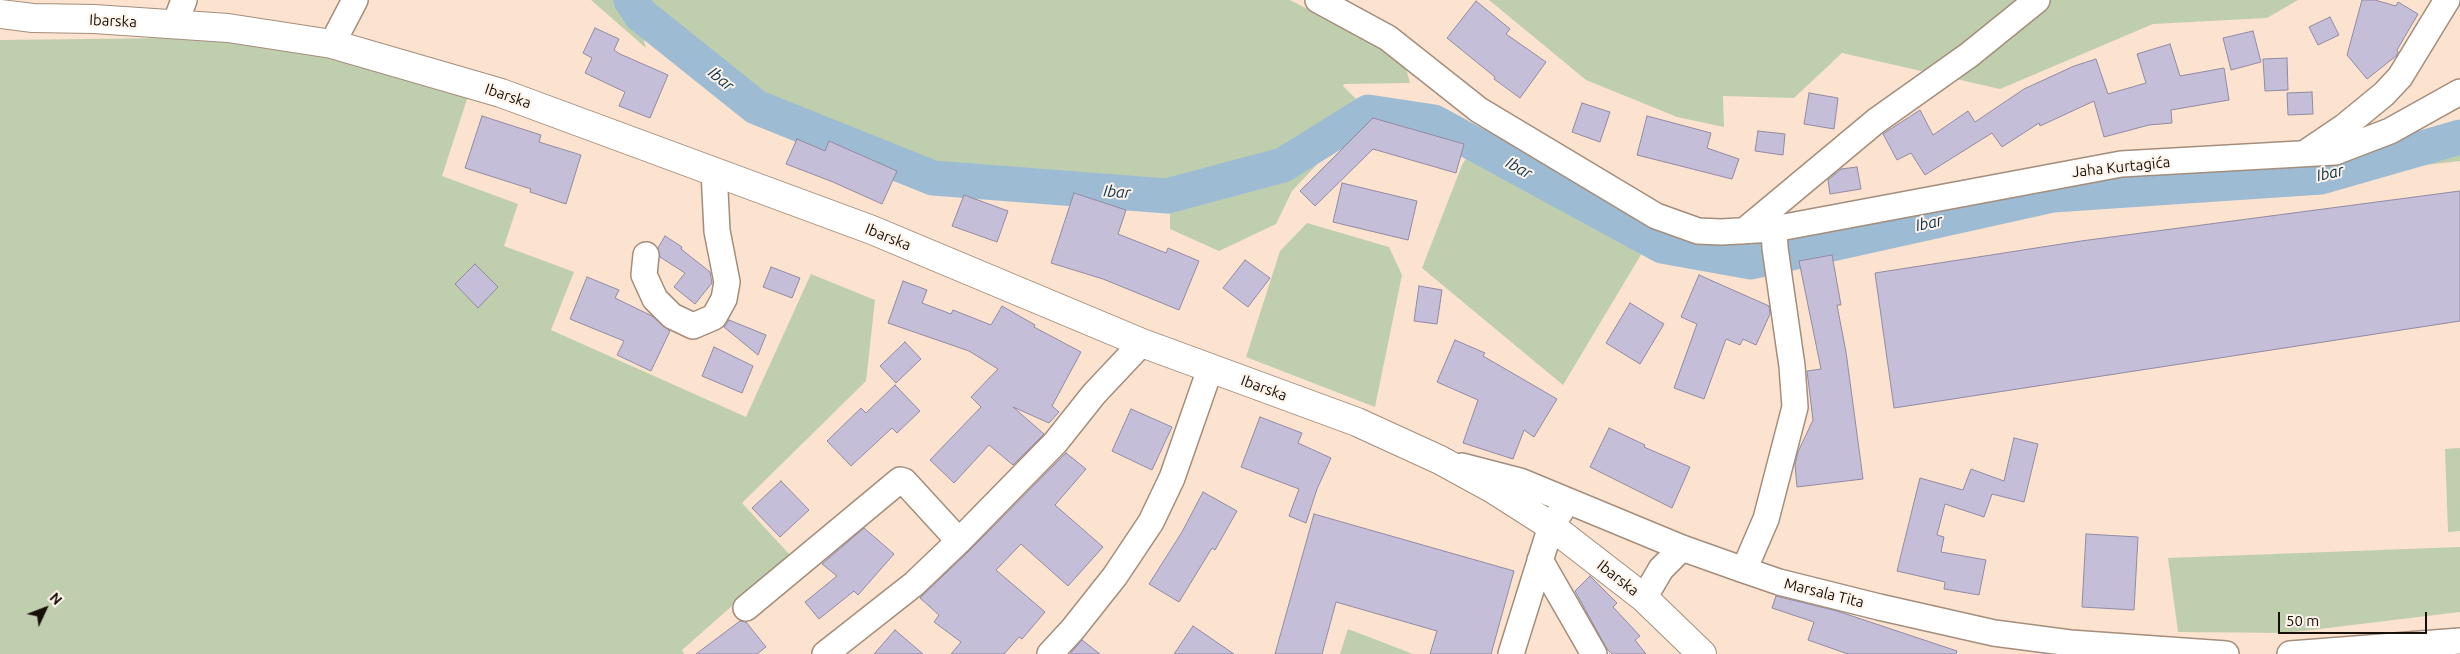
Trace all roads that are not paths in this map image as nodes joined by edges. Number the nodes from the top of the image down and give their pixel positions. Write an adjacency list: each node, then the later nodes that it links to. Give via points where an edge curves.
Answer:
1 (355, 0): 7 (street)
2 (1318, 0): 11 (street, Jaha Kurtagića, via 1388,38 1479,110 1656,216 1698,231)
3 (2038, 0): 11 (street, via 1969,55 1876,121)
4 (2446, 0): 9 (street, via 2400,77 2345,126)
5 (179, 12): 6 (main road, Ibarska, via 33,18); 7 (main road, Ibarska, via 228,28)
6 (0, 14)
7 (332, 44): 10 (main road, Ibarska, via 501,93)
8 (2460, 92): 9 (street, Jaha Kurtagića, via 2390,131 2358,144 2335,152)
9 (2303, 154): 12 (street, Jaha Kurtagića, via 2121,164)
10 (714, 171): 13 (street, via 717,231 727,282 724,299 714,317 693,326 672,316 655,299 644,275); 14 (main road, Ibarska, via 872,230)
11 (1744, 231): 12 (street, Jaha Kurtagića)
12 (1774, 239): 22 (street, via 1795,408 1766,519)
13 (646, 254)
14 (1142, 342): 15 (main road, Ibarska); 19 (street, via 1055,443)
15 (1210, 369): 16 (main road, Ibarska, via 1357,422); 27 (street, via 1172,478 1151,522 1115,576)
16 (1440, 460): 17 (street, Marsala Tita, via 1520,481); 18 (main road, Ibarska, via 1493,488)
17 (1568, 501): 18 (street); 20 (street, Marsala Tita)
18 (1551, 526): 21 (street); 23 (main road, Ibarska)
19 (959, 541): 24 (street, via 900,480); 26 (street, via 914,584)
20 (1682, 548): 22 (street, Marsala Tita); 23 (street, via 1661,569)
21 (1540, 560): 28 (street); 29 (street)
22 (1744, 570): 31 (street, Marsala Tita, via 1870,605 1994,633 2070,643)
23 (1644, 598): 30 (main road, Ibarska)
24 (746, 608)
25 (2460, 641): 32 (street)
26 (825, 654)
27 (1050, 654)
28 (1511, 654)
29 (1594, 654)
30 (1702, 654)
31 (2226, 654)
32 (2290, 654)

